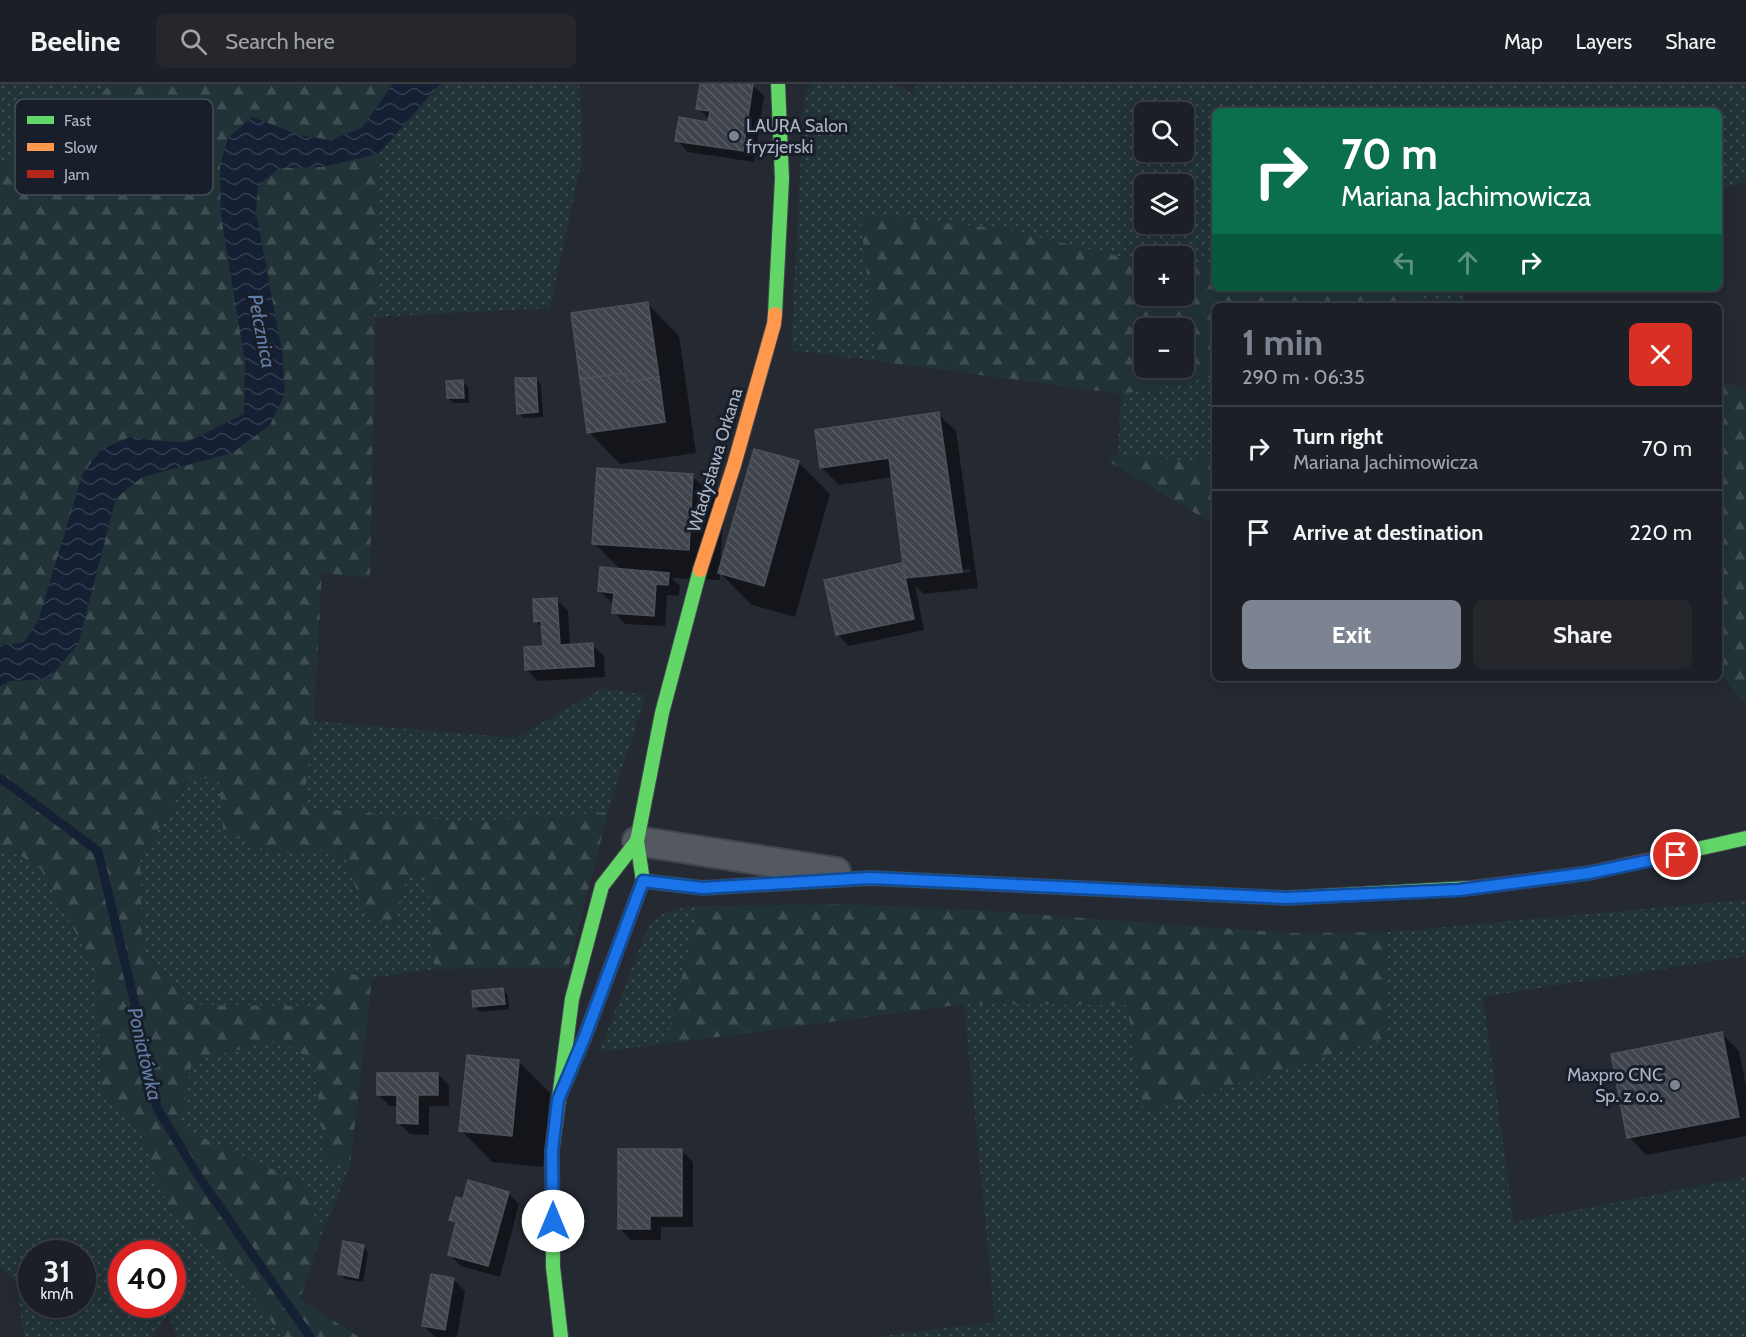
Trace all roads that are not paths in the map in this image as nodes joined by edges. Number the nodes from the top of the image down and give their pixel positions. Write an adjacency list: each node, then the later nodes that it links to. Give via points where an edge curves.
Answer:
1 (778, 84): 3 (street, Władysława Orkana, via 782,179 774,324 673,672)
2 (1746, 838): 4 (street, via 1601,871 1537,880 1459,890 1287,898)
3 (637, 841): 4 (street); 5 (street, Władysława Orkana); 6 (street, Władysława Orkana, via 602,886 572,999)
4 (870, 878): 5 (street, via 703,888)
5 (643, 881): 6 (street, Władysława Orkana)
6 (558, 1100): 7 (street, Władysława Orkana, via 552,1151 553,1267)
7 (561, 1337)

